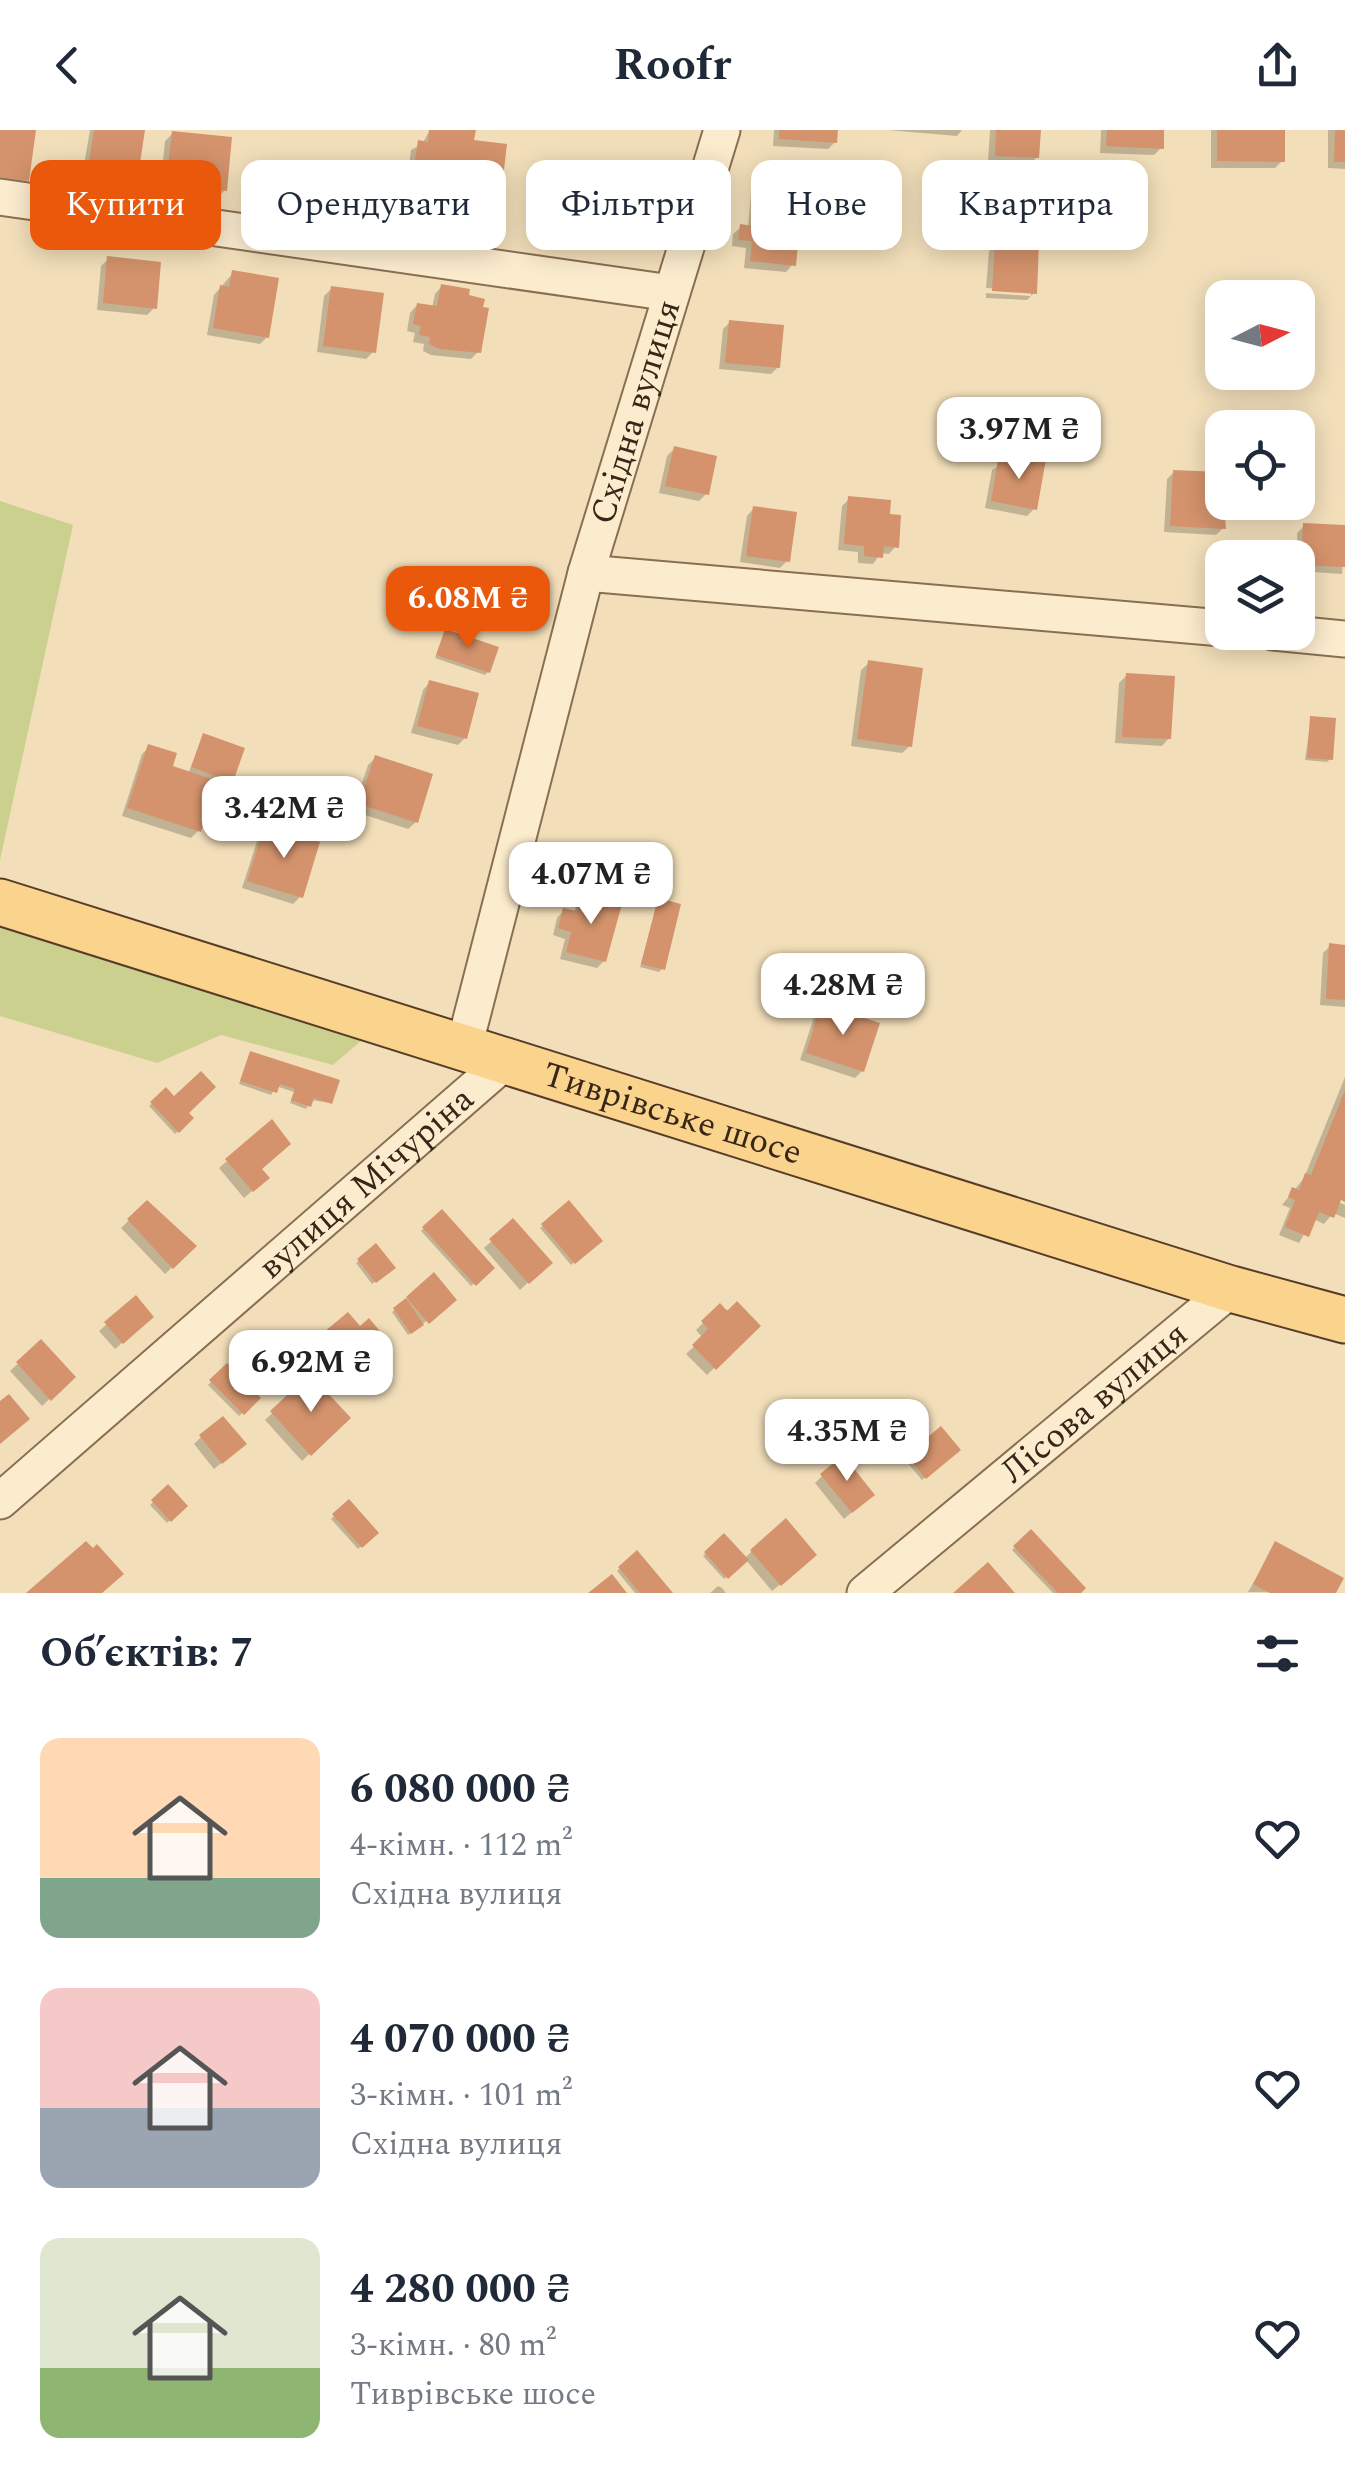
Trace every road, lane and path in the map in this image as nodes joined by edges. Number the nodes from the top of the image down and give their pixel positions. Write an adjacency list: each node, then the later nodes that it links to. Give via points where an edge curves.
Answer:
1 (722, 130): 3 (street, Східна вулиця)
2 (0, 197): 3 (street)
3 (670, 293): 4 (street, Східна вулиця)
4 (586, 573): 5 (street); 9 (street, Східна вулиця)
5 (1205, 627)
6 (1315, 636): 7 (street)
7 (1345, 639)
8 (0, 902): 9 (main road, Тиврівське шосе)
9 (464, 1047): 10 (main road, Тиврівське шосе)
10 (507, 1060): 11 (main road, Тиврівське шосе); 13 (street, вулиця Мічуріна)
11 (1230, 1288): 12 (main road, Тиврівське шосе); 14 (street, Лісова вулиця)
12 (1345, 1320)
13 (0, 1500)
14 (865, 1593)

